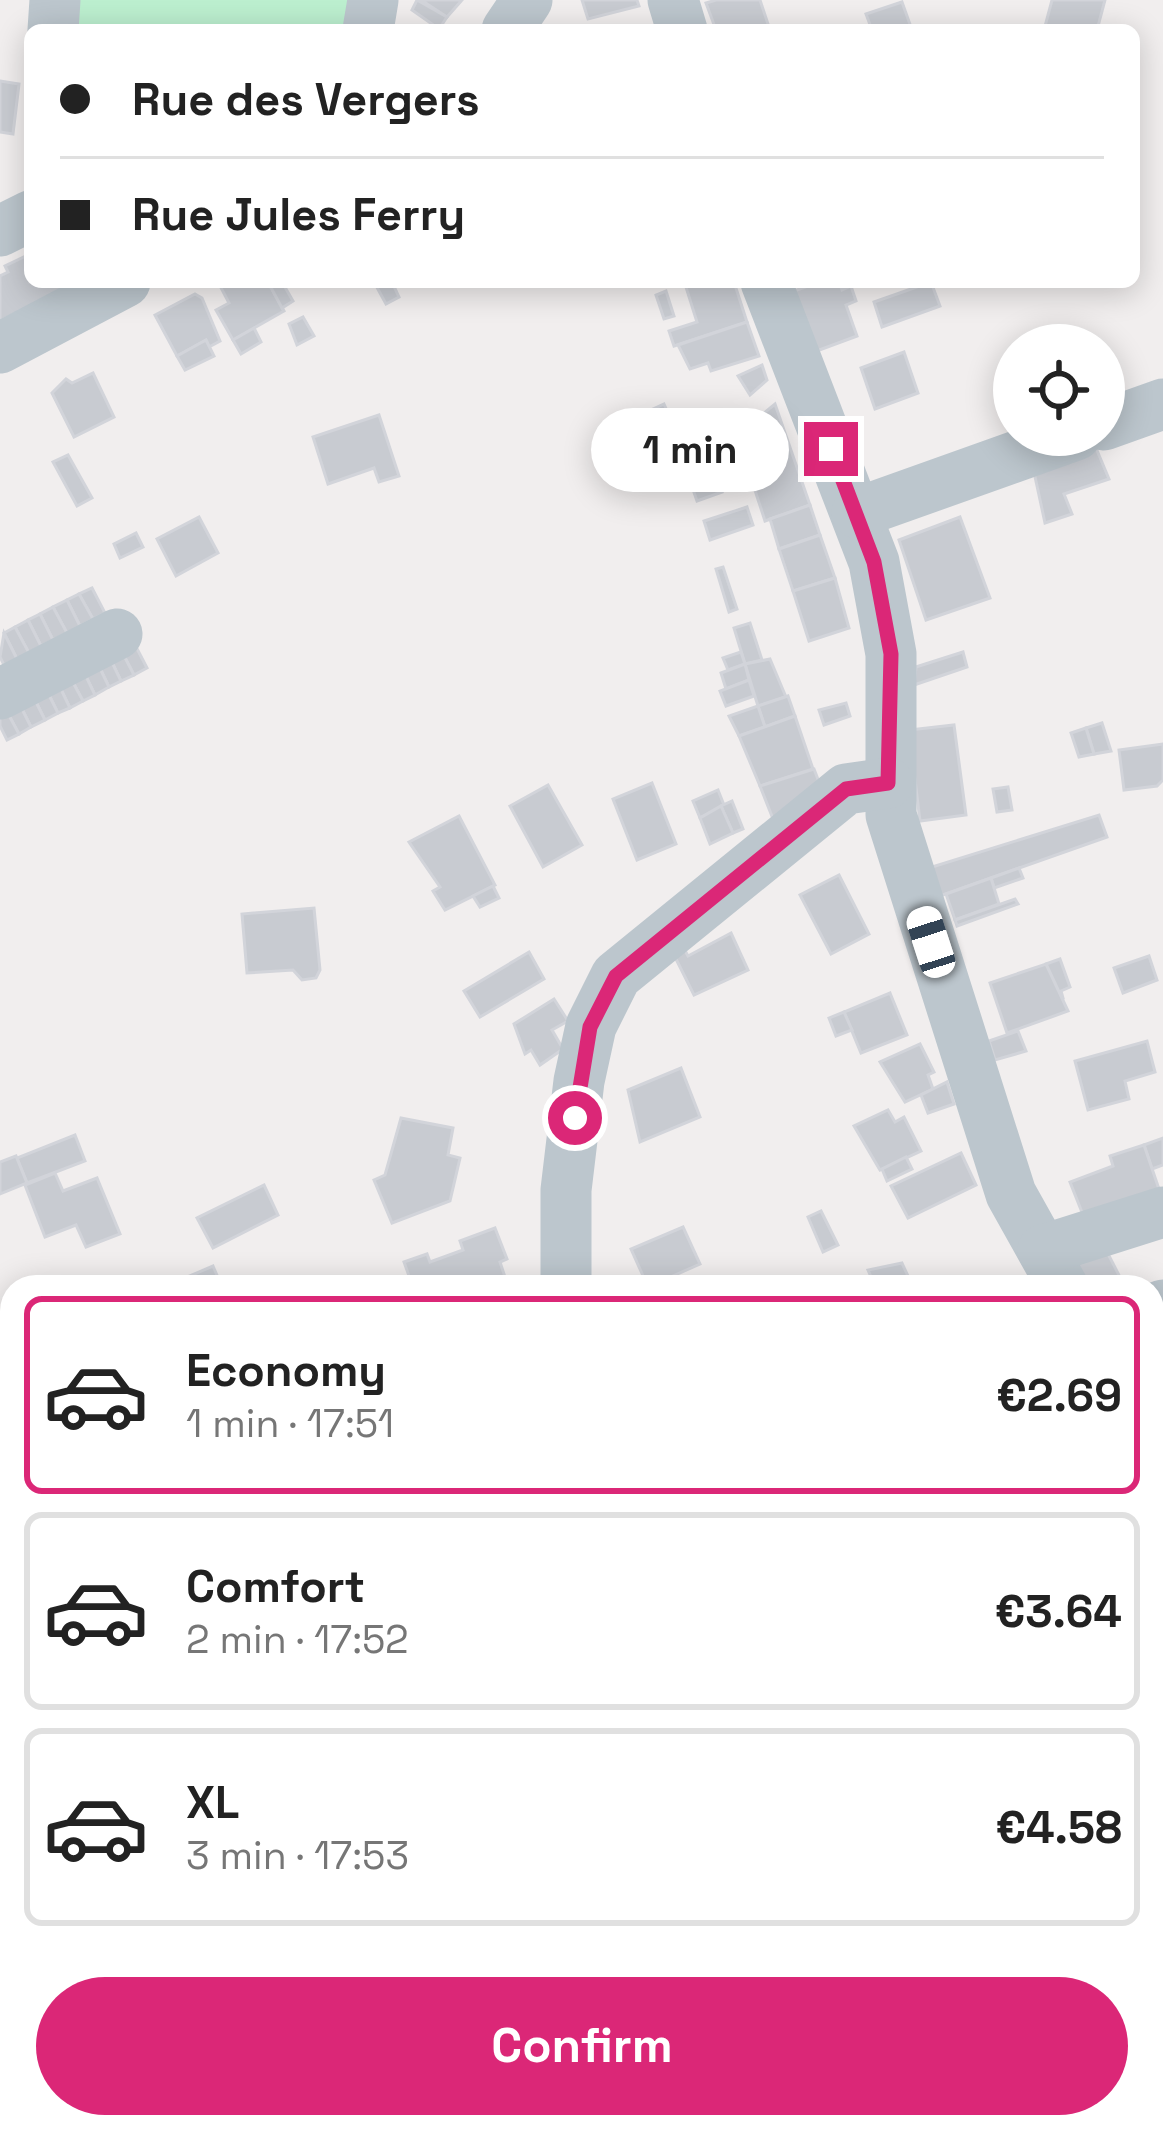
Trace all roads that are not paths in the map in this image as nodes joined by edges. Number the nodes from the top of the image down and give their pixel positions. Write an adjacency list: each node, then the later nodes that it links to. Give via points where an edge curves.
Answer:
1 (114, 288): 3 (street)
2 (768, 288): 7 (street)
3 (0, 348)
4 (1163, 404): 5 (street)
5 (1125, 418)
6 (1018, 456): 7 (street)
7 (857, 514): 10 (street, via 891,654)
8 (117, 634): 9 (street)
9 (0, 694)
10 (888, 783): 12 (street, via 891,815 1011,1194); 13 (street, via 846,789 616,976 590,1027 579,1081)
11 (1163, 1212): 12 (street)
12 (1053, 1269)
13 (566, 1275)

